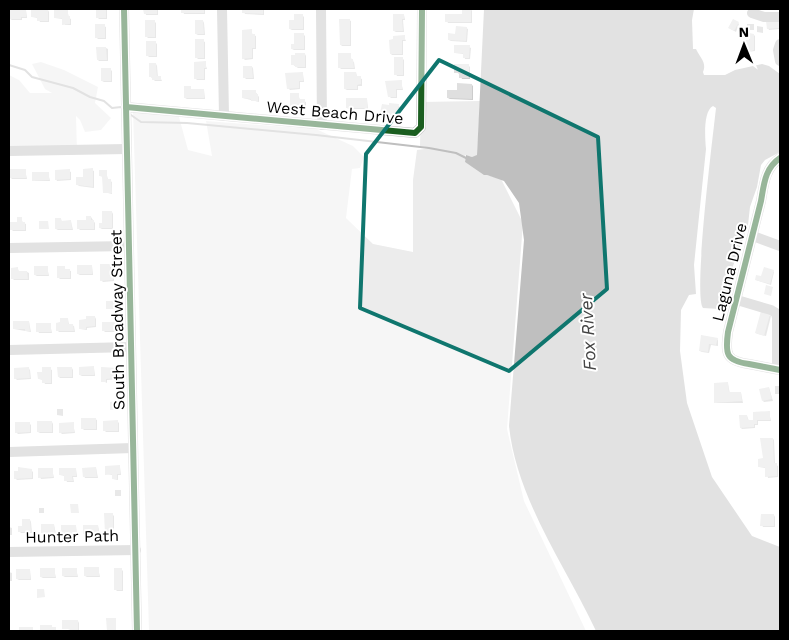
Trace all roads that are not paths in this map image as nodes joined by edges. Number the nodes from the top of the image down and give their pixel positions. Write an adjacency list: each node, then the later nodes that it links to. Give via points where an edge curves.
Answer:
1 (124, 9): 9 (street, South Broadway Street)
2 (222, 9): 10 (street)
3 (321, 9): 11 (street)
4 (422, 9): 11 (street, West Beach Drive, via 421,127 417,132)
5 (752, 13): 6 (street)
6 (780, 17)
7 (780, 44): 8 (street)
8 (780, 60)
9 (126, 107): 10 (street, West Beach Drive); 12 (street, South Broadway Street)
10 (224, 116): 11 (street, West Beach Drive)
11 (322, 124)
12 (127, 149): 13 (street); 16 (street, South Broadway Street)
13 (9, 151)
14 (780, 158): 15 (street, Laguna Drive, via 768,169)
15 (753, 236): 17 (street); 19 (street, Laguna Drive)
16 (129, 246): 18 (street); 20 (street, South Broadway Street)
17 (780, 246)
18 (9, 248)
19 (736, 300): 22 (street, via 776,313); 22 (street, Laguna Drive, via 726,345 729,356 736,362)
20 (131, 347): 21 (street); 23 (street, South Broadway Street)
21 (9, 350)
22 (775, 369)
23 (133, 448): 24 (street); 25 (street, South Broadway Street)
24 (9, 452)
25 (136, 550): 26 (street, Hunter Path); 27 (street, South Broadway Street)
26 (9, 552)
27 (137, 631)

